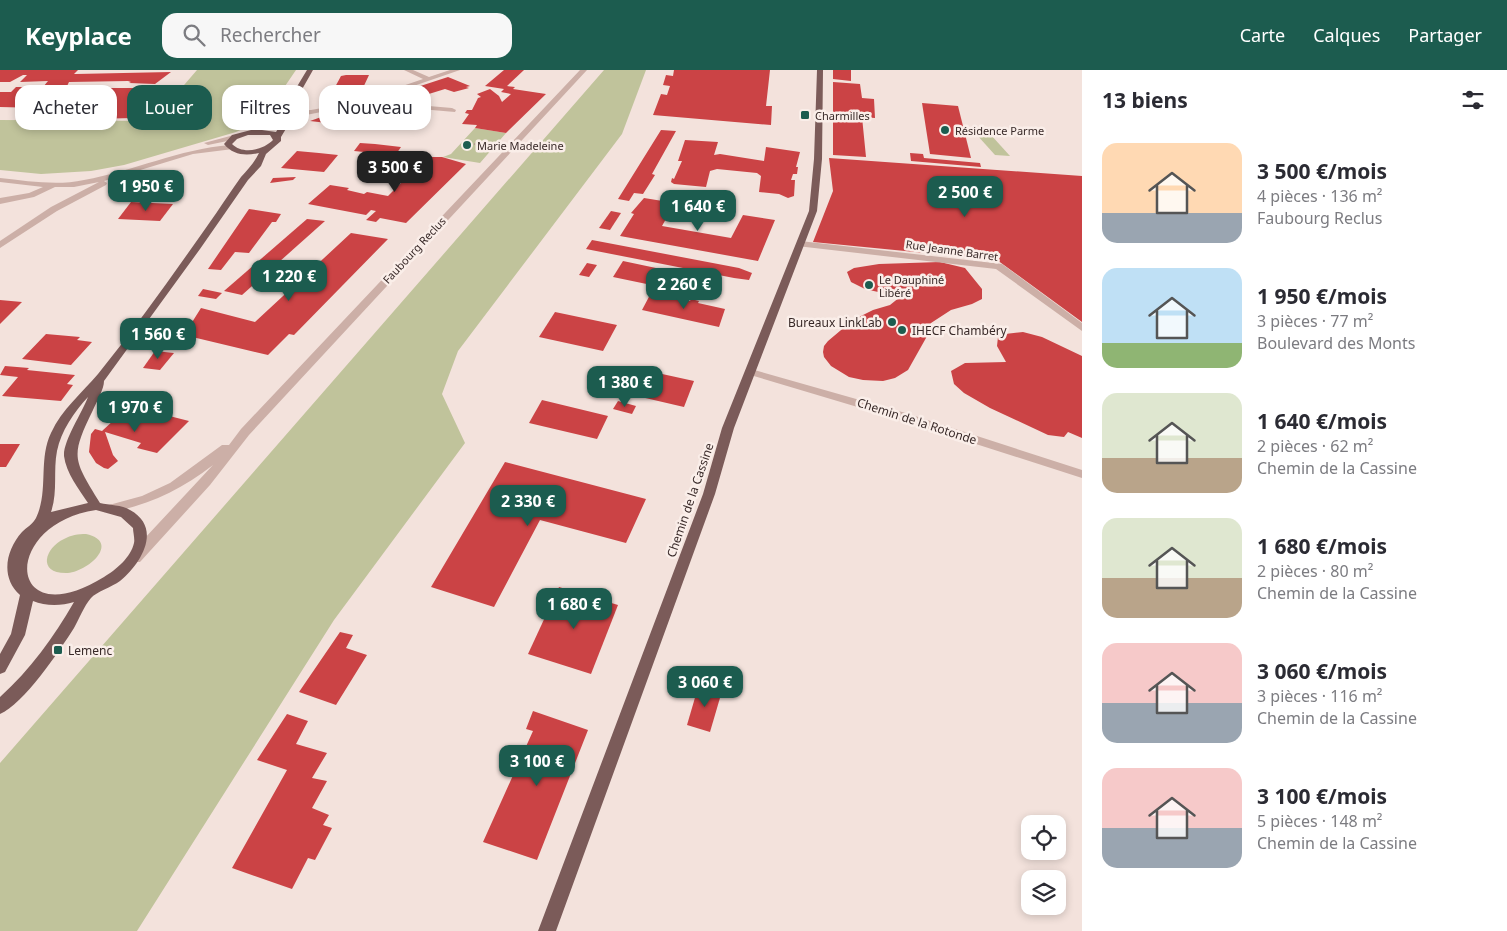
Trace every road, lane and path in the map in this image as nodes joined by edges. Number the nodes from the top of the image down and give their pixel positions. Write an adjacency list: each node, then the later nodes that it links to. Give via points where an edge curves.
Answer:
1 (310, 70): 7 (main road)
2 (407, 70): 6 (street)
3 (457, 70): 6 (street)
4 (584, 70): 30 (street, Faubourg Reclus)
5 (820, 70): 25 (main road, Chemin de la Cassine, via 818,188 814,211)
6 (428, 79): 8 (street)
7 (301, 85)
8 (409, 85)
9 (431, 108): 10 (street)
10 (452, 110)
11 (256, 130): 13 (main road)
12 (281, 130): 15 (main road)
13 (252, 132): 14 (main road); 15 (main road)
14 (234, 137): 16 (main road, via 228,144); 18 (street)
15 (276, 137): 17 (main road, via 274,145)
16 (230, 147): 18 (street); 19 (main road)
17 (267, 148): 19 (main road); 21 (main road)
18 (174, 156): 20 (street)
19 (245, 158): 21 (main road)
20 (124, 172): 23 (street, via 84,183); 26 (street, via 54,208)
21 (245, 178): 29 (main road)
22 (0, 180): 23 (street)
23 (52, 186): 24 (street, via 31,195)
24 (0, 201)
25 (800, 244): 27 (street, Rue Jeanne Barret, via 999,266); 28 (main road, Chemin de la Cassine)
26 (0, 245)
27 (1082, 328)
28 (751, 372): 31 (street, Chemin de la Rotonde); 40 (main road, Chemin de la Cassine)
29 (101, 377): 32 (main road, via 76,431 70,455 75,472); 34 (main road, via 76,402 57,433 51,451 48,503)
30 (245, 432): 33 (street, Faubourg Reclus, via 189,478 161,494); 35 (street, Faubourg Reclus, via 206,482)
31 (1082, 474)
32 (96, 506): 33 (main road); 34 (main road, via 77,508)
33 (113, 508): 35 (main road, via 130,514 139,526 141,542)
34 (40, 523): 37 (main road, via 23,538 12,554 8,570 13,585)
35 (135, 558): 36 (main road, via 115,579)
36 (86, 594): 37 (main road, via 44,600); 39 (main road, via 62,636 37,669)
37 (27, 596): 38 (main road, via 18,635)
38 (0, 668)
39 (0, 707)
40 (547, 931)

